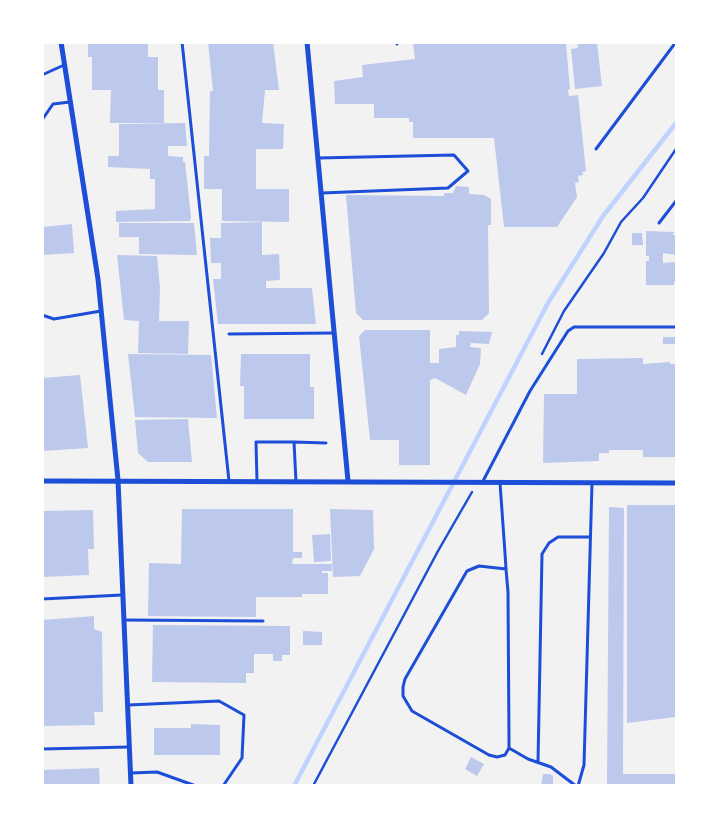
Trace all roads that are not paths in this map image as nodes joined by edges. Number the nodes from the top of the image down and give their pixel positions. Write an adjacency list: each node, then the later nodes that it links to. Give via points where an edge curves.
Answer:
1 (61, 42): 5 (street)
2 (182, 42): 23 (lane)
3 (307, 42): 10 (street)
4 (676, 42): 9 (lane)
5 (65, 65): 6 (lane); 7 (street)
6 (42, 75)
7 (70, 102): 8 (lane, via 53,104); 14 (street)
8 (42, 120)
9 (596, 149)
10 (318, 158): 11 (street); 11 (lane, via 454,155 468,171 448,188)
11 (321, 193): 17 (street)
12 (676, 201): 13 (lane)
13 (659, 223)
14 (101, 311): 15 (lane, via 54,319); 21 (street)
15 (42, 315)
16 (676, 327): 27 (lane, via 574,327 568,331 530,391)
17 (334, 333): 18 (lane); 26 (street)
18 (229, 334)
19 (294, 442): 20 (lane); 24 (lane, via 256,442); 25 (lane)
20 (326, 443)
21 (118, 480): 22 (street); 23 (street); 33 (street)
22 (42, 481)
23 (229, 481): 24 (street)
24 (257, 481): 25 (street)
25 (296, 482): 26 (street)
26 (348, 482): 27 (street)
27 (482, 483): 28 (street)
28 (500, 483): 29 (street); 32 (lane)
29 (592, 483): 30 (street); 31 (lane)
30 (676, 483)
31 (590, 536): 41 (lane, via 558,537 544,548 542,554); 46 (lane, via 584,765)
32 (506, 569): 39 (lane); 39 (lane, via 479,566 467,571 405,679 403,696 412,712 488,755 505,755)
33 (122, 596): 34 (lane); 35 (street)
34 (42, 599)
35 (123, 620): 36 (lane); 37 (street)
36 (263, 621)
37 (127, 705): 38 (street); 45 (lane, via 219,701 244,715 242,758)
38 (129, 747): 40 (lane); 42 (street)
39 (509, 748): 41 (lane)
40 (42, 750)
41 (538, 762): 46 (lane, via 551,767)
42 (130, 773): 43 (street); 44 (lane, via 156,772)
43 (131, 786)
44 (196, 786)
45 (222, 786)
46 (577, 786)

